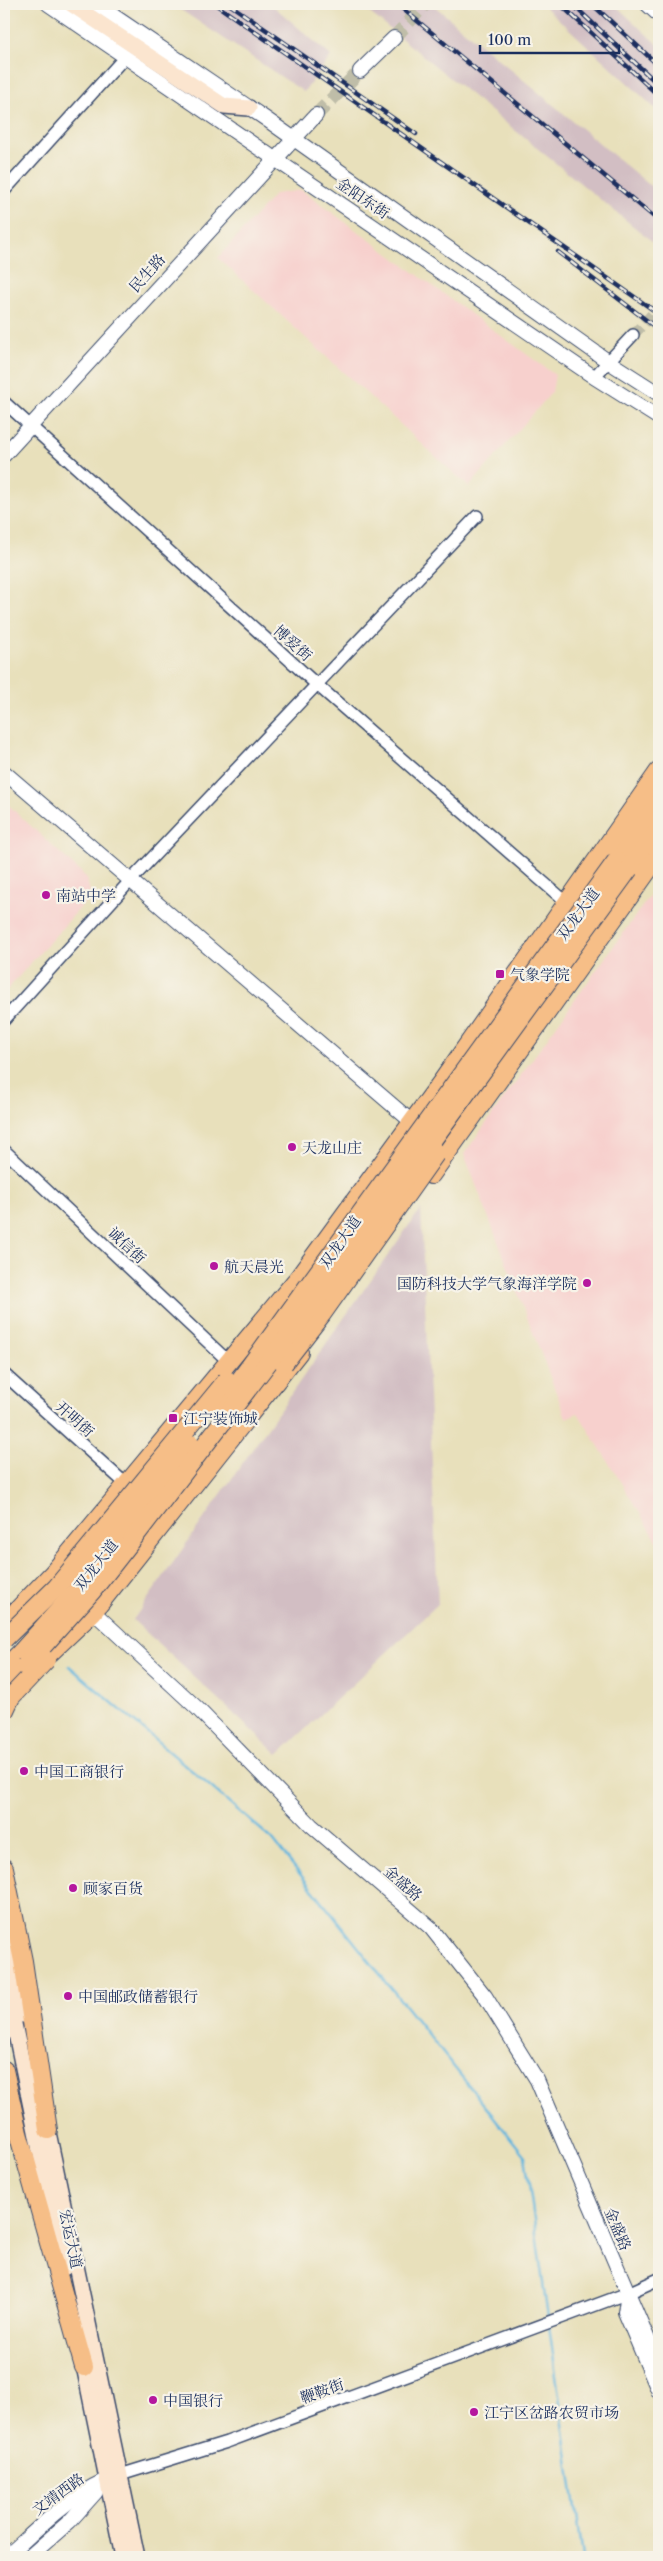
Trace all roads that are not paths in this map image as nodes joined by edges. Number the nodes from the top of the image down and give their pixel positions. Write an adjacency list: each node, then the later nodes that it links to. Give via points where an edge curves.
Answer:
1 (48, 4): 7 (street, 金阳东街)
2 (72, 4): 9 (main road, via 224,106)
3 (96, 4): 9 (street, 金阳东街)
4 (647, 4): 5 (street)
5 (659, 15)
6 (394, 38): 8 (street)
7 (124, 58): 12 (street, 金阳东街); 13 (street)
8 (360, 71)
9 (250, 108): 11 (street, 金阳东街)
10 (316, 115): 11 (street, 民生路)
11 (293, 139): 12 (street, 民生路); 15 (street, 金阳东街)
12 (275, 158): 16 (street, 金阳东街); 20 (street, 民生路)
13 (4, 191)
14 (633, 335): 15 (street)
15 (609, 362): 16 (street); 17 (street, 金阳东街)
16 (594, 377): 19 (street, 金阳东街)
17 (659, 394)
18 (4, 402): 20 (street, 博爱街)
19 (659, 418)
20 (31, 425): 21 (street, 民生路); 23 (street, 博爱街)
21 (4, 455)
22 (477, 516): 23 (street)
23 (316, 684): 30 (street); 31 (street, 博爱街)
24 (659, 771): 31 (highway, 双龙大道)
25 (4, 772): 30 (street)
26 (659, 801): 29 (highway, 双龙大道)
27 (659, 829): 29 (highway, 双龙大道)
28 (659, 856): 41 (highway, 双龙大道, via 349,1290)
29 (623, 864): 33 (highway, 双龙大道, bridge); 36 (highway, 双龙大道, bridge)
30 (131, 880): 32 (street); 34 (street)
31 (566, 902): 34 (highway, 双龙大道)
32 (4, 1020)
33 (513, 1032): 45 (highway, 双龙大道, bridge, via 322,1292 132,1540 92,1591); 47 (highway, bridge, via 447,1137 322,1314 129,1561 12,1697)
34 (412, 1122): 37 (highway, 双龙大道, via 299,1277)
35 (4, 1150): 37 (street, 诚信街)
36 (310, 1283): 43 (highway, bridge, via 56,1588); 44 (highway, 双龙大道, bridge, via 219,1408 78,1588)
37 (229, 1362): 39 (highway, 双龙大道)
38 (4, 1374): 39 (street, 开明街)
39 (127, 1485): 40 (highway, 双龙大道)
40 (53, 1573): 41 (street, 金盛路); 42 (highway, 双龙大道)
41 (93, 1612): 46 (highway, 双龙大道); 54 (street, 金盛路, via 197,1708 311,1825 430,1928 485,1996 537,2080)
42 (4, 1624)
43 (4, 1639)
44 (4, 1669)
45 (4, 1687)
46 (4, 1696)
47 (4, 1712)
48 (4, 1868): 52 (highway, via 23,1961)
49 (4, 1921): 52 (main road, 宏运大道)
50 (4, 1975): 56 (main road, 宏运大道)
51 (4, 2072): 56 (highway)
52 (48, 2130): 58 (main road, 宏运大道)
53 (659, 2279): 54 (street)
54 (628, 2293): 55 (street, 金盛路); 57 (street, 金盛路, via 625,2312); 58 (street, 鞭鞍街, via 227,2442)
55 (659, 2365)
56 (84, 2367): 58 (main road, 宏运大道)
57 (659, 2392)
58 (114, 2477): 59 (street, 文靖西路, via 62,2508); 60 (street, 文靖西路); 61 (main road, 宏运大道); 62 (main road, 宏运大道)
59 (6, 2557)
60 (29, 2557)
61 (123, 2557)
62 (137, 2557)

